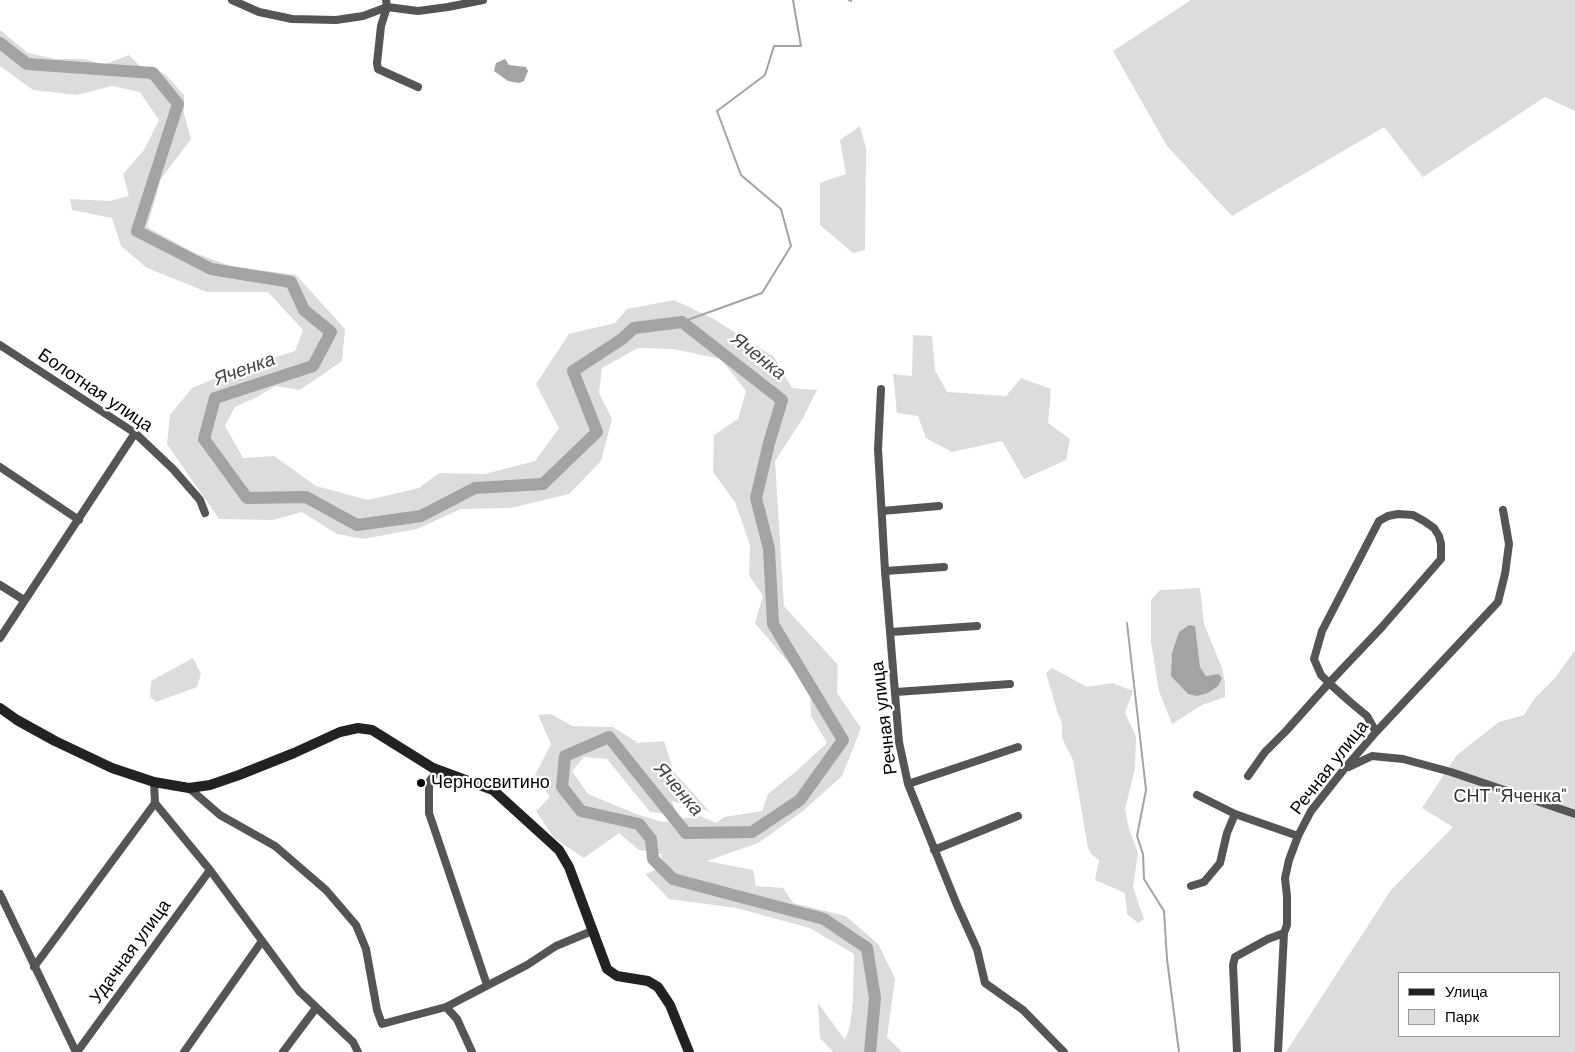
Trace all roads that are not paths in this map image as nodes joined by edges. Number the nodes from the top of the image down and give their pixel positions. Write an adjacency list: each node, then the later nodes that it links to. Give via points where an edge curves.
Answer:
1 (232, 0): 3 (street, via 259,12 292,19 336,20 363,16)
2 (483, 0): 3 (street, via 418,11)
3 (386, 3): 4 (street, via 378,69)
4 (418, 87)
5 (0, 345): 7 (street, Болотная улица)
6 (881, 389): 11 (street, Речная улица, via 878,449)
7 (135, 433): 12 (street, Болотная улица, via 173,469 200,500); 13 (street)
8 (0, 467): 13 (street)
9 (939, 506): 11 (street)
10 (1503, 510): 25 (street, Речная улица, via 1509,544 1498,602)
11 (882, 511): 15 (street, Речная улица)
12 (205, 513)
13 (79, 520): 17 (street)
14 (944, 567): 15 (street)
15 (885, 571): 19 (street, Речная улица)
16 (0, 585): 17 (street)
17 (24, 600): 20 (street)
18 (977, 626): 19 (street)
19 (891, 632): 23 (street, Речная улица)
20 (0, 638)
21 (1329, 683): 21 (street, via 1441,559 1441,544 1434,528 1413,515 1398,514 1379,521 1322,631 1314,659 1321,676); 25 (street, via 1367,716); 29 (street, via 1265,752)
22 (1010, 684): 23 (street)
23 (896, 692): 31 (street, Речная улица, via 899,742)
24 (0, 708): 30 (street, via 55,741 112,768)
25 (1376, 732): 27 (street, Речная улица)
26 (1018, 747): 31 (street)
27 (1345, 768): 36 (street, via 1372,756 1403,759); 38 (street, Речная улица, via 1311,812)
28 (438, 770): 32 (street, via 372,730 358,728 340,732 239,776); 43 (street, via 493,790 559,850 569,867); 47 (street, via 429,782 430,813)
29 (1248, 776)
30 (154, 782): 32 (street); 34 (street)
31 (908, 784): 39 (street, Речная улица)
32 (189, 788): 48 (street, via 220,814 275,846 326,890 356,925 366,949 382,1024)
33 (1197, 795): 35 (street)
34 (155, 803): 40 (street); 46 (street)
35 (1235, 814): 38 (street); 41 (street, via 1220,863 1204,882)
36 (1575, 814)
37 (1018, 816): 39 (street)
38 (1298, 836): 44 (street, Речная улица, via 1285,878 1287,926)
39 (934, 850): 56 (street, Речная улица, via 977,949 985,983 1023,1010)
40 (210, 870): 45 (street); 50 (street, Удачная улица)
41 (1191, 886)
42 (0, 894): 46 (street, Удачная улица)
43 (592, 931): 47 (street, via 556,946); 55 (street, via 606,969 617,976 648,981 658,987 670,1005)
44 (1284, 933): 57 (street, via 1234,957); 58 (street, Речная улица)
45 (262, 941): 49 (street, via 299,991); 51 (street)
46 (34, 967): 50 (street, Удачная улица)
47 (487, 985): 48 (street)
48 (446, 1007): 54 (street, via 457,1019)
49 (316, 1008): 52 (street); 53 (street, via 353,1042)
50 (76, 1052)
51 (184, 1052)
52 (283, 1052)
53 (358, 1052)
54 (472, 1052)
55 (689, 1052)
56 (1064, 1052)
57 (1237, 1052)
58 (1278, 1052)

